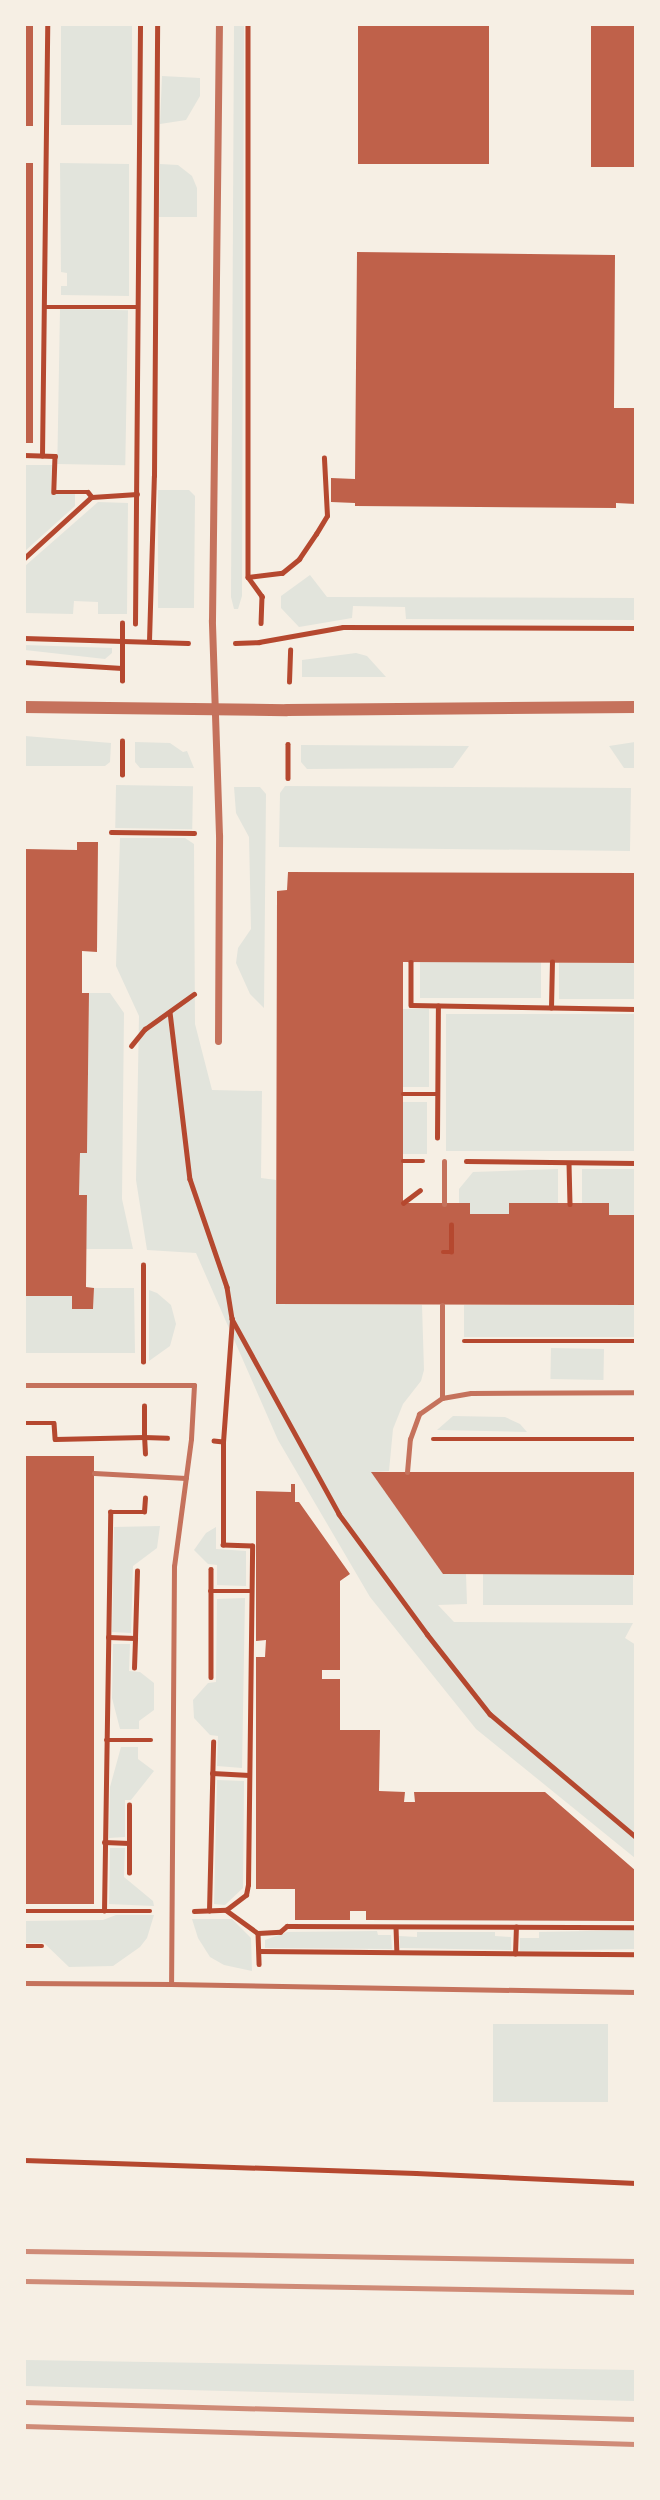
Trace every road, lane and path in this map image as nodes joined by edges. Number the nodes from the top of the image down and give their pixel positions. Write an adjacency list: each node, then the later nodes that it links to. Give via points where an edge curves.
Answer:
1 (47, 24): 6 (path)
2 (140, 24): 7 (path)
3 (157, 24): 21 (path)
4 (219, 24): 31 (street, via 212,620)
5 (248, 24): 14 (path)
6 (44, 307): 7 (path); 9 (path)
7 (138, 307): 11 (path)
8 (24, 455): 9 (path)
9 (42, 456): 12 (path, via 55,456 54,492 88,492)
10 (324, 458): 14 (path, via 327,516 316,534 299,559 282,573)
11 (137, 494): 12 (path); 17 (path)
12 (92, 497): 13 (path)
13 (24, 559)
14 (248, 577): 16 (path, via 262,596)
15 (122, 623): 20 (path)
16 (261, 623)
17 (135, 624)
18 (635, 628): 23 (path, via 343,627)
19 (24, 638): 20 (path)
20 (122, 641): 21 (path); 26 (path)
21 (149, 641): 22 (path)
22 (191, 643)
23 (236, 643)
24 (290, 650): 28 (path)
25 (24, 662): 26 (path)
26 (122, 668): 27 (path)
27 (122, 681)
28 (289, 682)
29 (24, 707): 31 (street)
30 (635, 707): 31 (street)
31 (215, 710): 37 (street)
32 (122, 741): 34 (path)
33 (288, 744): 35 (path)
34 (122, 775)
35 (288, 778)
36 (111, 832): 37 (path)
37 (219, 833): 40 (street)
38 (411, 962): 41 (path, via 411,1005)
39 (552, 962): 42 (path)
40 (219, 973): 44 (path); 45 (street)
41 (438, 1006): 42 (path); 48 (path)
42 (551, 1008): 43 (path)
43 (635, 1009)
44 (170, 1012): 46 (path, via 145,1029); 62 (path, via 191,1179 227,1287)
45 (218, 1041)
46 (131, 1046)
47 (403, 1094): 48 (path)
48 (437, 1094): 50 (path, via 438,1161)
49 (421, 1161): 53 (path)
50 (444, 1161): 51 (path); 56 (lane)
51 (569, 1162): 52 (path); 57 (path)
52 (635, 1163)
53 (421, 1171)
54 (421, 1181): 55 (path, via 420,1191)
55 (403, 1203)
56 (444, 1203)
57 (570, 1204)
58 (450, 1240): 59 (path, via 451,1252)
59 (443, 1252)
60 (144, 1265): 66 (path)
61 (442, 1305): 63 (lane)
62 (232, 1319): 74 (path); 93 (path, via 339,1514 451,1664 490,1714)
63 (442, 1341): 64 (path); 68 (lane)
64 (635, 1341)
65 (24, 1385): 66 (lane)
66 (144, 1385): 70 (path); 71 (lane, via 194,1385)
67 (635, 1392): 68 (lane, via 471,1393)
68 (442, 1398): 72 (lane, via 419,1415)
69 (24, 1423): 70 (path, via 54,1423 55,1439)
70 (144, 1437): 71 (path); 77 (path)
71 (191, 1439): 74 (path); 78 (lane)
72 (410, 1439): 73 (path); 75 (lane)
73 (635, 1439)
74 (223, 1442): 82 (path, via 223,1545 251,1546)
75 (407, 1472)
76 (93, 1473): 77 (lane)
77 (145, 1476): 78 (lane); 83 (path, via 144,1512 110,1512)
78 (186, 1478): 88 (lane, via 174,1566)
79 (211, 1569): 81 (path)
80 (137, 1571): 84 (path)
81 (210, 1591): 82 (path); 86 (path)
82 (251, 1591): 91 (path)
83 (108, 1637): 84 (path); 87 (path)
84 (135, 1638): 85 (path)
85 (134, 1668)
86 (211, 1678)
87 (106, 1740): 88 (path); 94 (path)
88 (173, 1740): 97 (lane)
89 (213, 1742): 90 (path)
90 (212, 1773): 91 (path); 101 (path)
91 (249, 1775): 98 (path, via 248,1885 246,1895)
92 (129, 1805): 95 (path)
93 (635, 1837)
94 (104, 1842): 95 (path); 100 (path)
95 (129, 1843): 96 (path)
96 (129, 1873)
97 (171, 1910): 100 (path); 101 (path); 112 (lane)
98 (226, 1910): 101 (path); 102 (path, via 258,1933 280,1932 287,1926)
99 (24, 1911): 100 (path)
100 (104, 1911)
101 (209, 1911)
102 (396, 1927): 103 (path); 108 (path)
103 (516, 1927): 104 (path); 109 (path)
104 (635, 1927)
105 (24, 1946): 106 (path)
106 (42, 1946)
107 (259, 1951): 108 (path)
108 (397, 1952): 109 (path)
109 (516, 1954): 110 (path)
110 (635, 1954)
111 (24, 1983): 112 (lane)
112 (171, 1984): 113 (lane)
113 (635, 1992)
114 (24, 2161): 115 (path)
115 (635, 2183)

